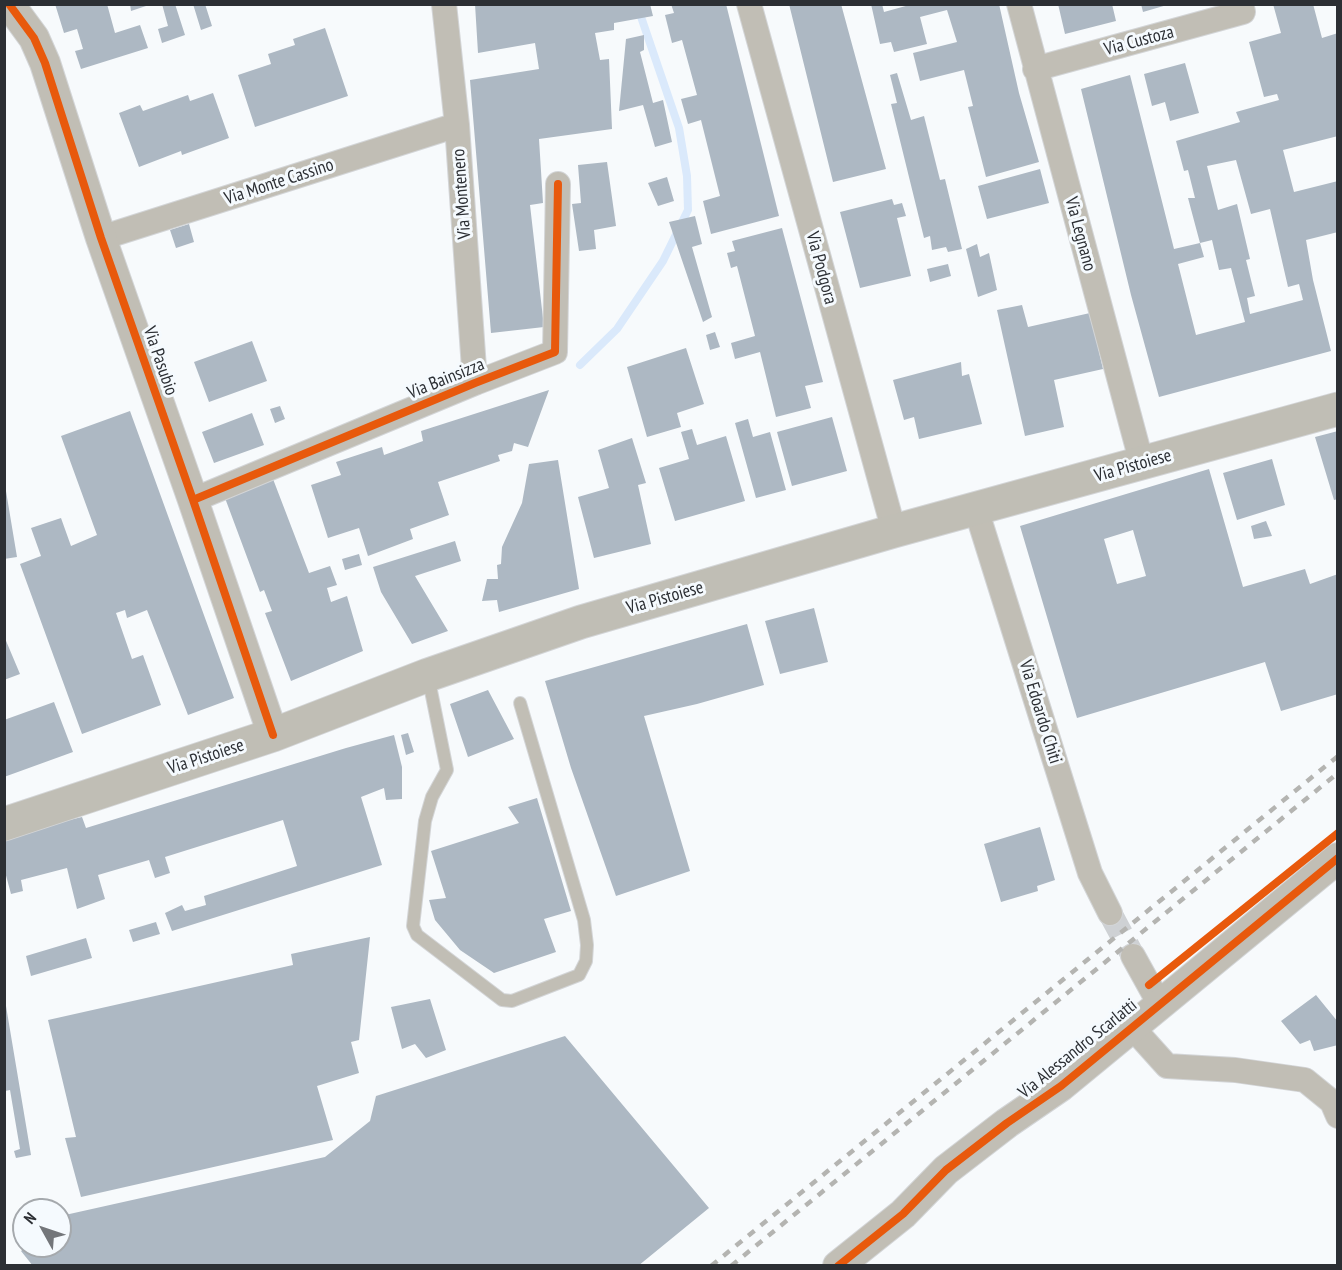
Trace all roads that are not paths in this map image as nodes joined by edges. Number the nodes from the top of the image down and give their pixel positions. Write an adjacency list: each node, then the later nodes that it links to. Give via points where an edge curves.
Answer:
1 (9, 4): 9 (street, Via Pasubio, via 34,38 45,63)
2 (444, 4): 7 (street, Via Montenero)
3 (749, 4): 15 (street, Via Podgora)
4 (1019, 4): 6 (street, Via Legnano)
5 (1242, 8): 6 (street, Via Custoza)
6 (1035, 69): 12 (street, Via Legnano)
7 (457, 125): 9 (street, Via Monte Cassino); 10 (street, Via Montenero)
8 (558, 184): 10 (street, Via Bainsizza, via 555,352)
9 (101, 238): 13 (street, Via Pasubio)
10 (475, 383): 13 (street, Via Bainsizza)
11 (1338, 409): 12 (main road, Via Pistoiese)
12 (1142, 464): 14 (main road, Via Pistoiese)
13 (193, 500): 18 (street, Via Pasubio)
14 (976, 509): 15 (main road, Via Pistoiese); 21 (street, Via Edoardo Chiti, via 1090,873)
15 (894, 531): 16 (main road, Via Pistoiese, via 581,622)
16 (428, 675): 17 (lane, via 447,770 432,797 426,821 413,926 417,935 502,1000 512,1001 579,975 586,961 584,920); 18 (main road, Via Pistoiese)
17 (520, 703)
18 (273, 735): 19 (main road, Via Pistoiese)
19 (4, 824)
20 (1338, 858): 23 (street, Via Alessandro Scarlatti)
21 (1110, 913)
22 (1133, 956): 23 (street)
23 (1159, 1004): 24 (street, Via Alessandro Scarlatti)
24 (1131, 1026): 25 (street, via 1167,1066 1305,1080 1332,1102); 26 (street, Via Alessandro Scarlatti, via 1061,1086 946,1170 903,1214)
25 (1338, 1116)
26 (838, 1266)

